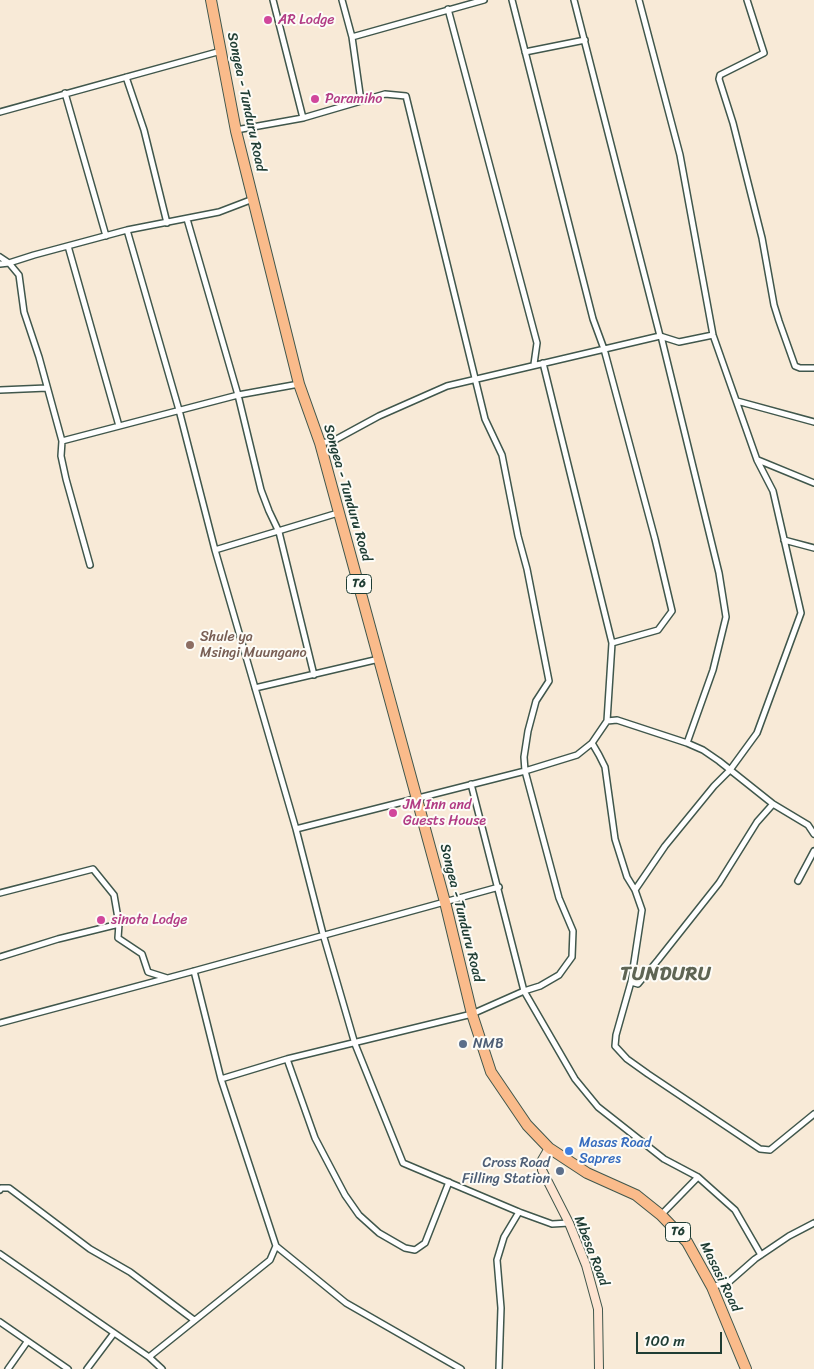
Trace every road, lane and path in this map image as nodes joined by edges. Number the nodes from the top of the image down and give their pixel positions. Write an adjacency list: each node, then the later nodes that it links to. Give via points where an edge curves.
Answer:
1 (211, 0): 12 (highway, Songea - Tunduru Road / T6)
2 (273, 0): 18 (street)
3 (342, 0): 10 (street)
4 (484, 0): 9 (street)
5 (512, 0): 13 (street)
6 (574, 0): 11 (street)
7 (639, 0): 29 (street, via 680,155)
8 (747, 0): 34 (street, via 764,53 718,78 733,122 779,321 795,366)
9 (448, 9): 10 (street); 33 (street, via 537,343)
10 (352, 37): 16 (street)
11 (584, 40): 13 (street); 30 (street)
12 (221, 50): 14 (street); 19 (highway, Songea - Tunduru Road / T6)
13 (525, 52): 31 (street)
14 (126, 77): 15 (street); 22 (street, via 144,130)
15 (66, 93): 17 (street); 24 (street)
16 (361, 101): 18 (street); 35 (street, via 385,94 406,96)
17 (0, 112)
18 (303, 118): 19 (street)
19 (236, 131): 20 (highway, Songea - Tunduru Road / T6)
20 (254, 198): 21 (street, via 219,212); 36 (highway, Songea - Tunduru Road / T6)
21 (188, 219): 22 (street); 39 (street)
22 (167, 223): 23 (street)
23 (127, 230): 24 (street); 41 (street)
24 (106, 236): 25 (street)
25 (68, 246): 27 (street); 43 (street)
26 (0, 257): 27 (street)
27 (9, 263): 28 (street); 37 (street, via 19,275 24,312)
28 (0, 264)
29 (713, 335): 30 (street, via 679,342); 40 (street)
30 (661, 336): 31 (street); 60 (street, via 719,572 726,617 713,670)
31 (604, 349): 32 (street); 54 (street, via 672,611 658,630)
32 (543, 363): 33 (street); 54 (street)
33 (534, 364): 35 (street)
34 (814, 368)
35 (476, 379): 45 (street, via 447,386 379,416 333,441); 62 (street, via 485,419 502,456 549,681 534,708 524,757)
36 (299, 384): 39 (street); 45 (highway, Songea - Tunduru Road / T6)
37 (47, 388): 38 (street); 44 (street)
38 (0, 390)
39 (238, 395): 41 (street); 49 (street, via 261,490)
40 (737, 401): 42 (street); 46 (street)
41 (179, 410): 43 (street); 52 (street)
42 (814, 422)
43 (119, 426): 44 (street)
44 (62, 440): 53 (street, via 61,456 66,479)
45 (320, 443): 48 (highway, Songea - Tunduru Road / T6)
46 (757, 460): 47 (street); 50 (street, via 773,491)
47 (814, 483)
48 (338, 513): 49 (street); 55 (highway, Songea - Tunduru Road / T6)
49 (279, 532): 52 (street); 56 (street)
50 (784, 540): 51 (street); 61 (street, via 801,613 758,733)
51 (814, 548)
52 (215, 550): 57 (street)
53 (90, 565)
54 (612, 643): 58 (street)
55 (379, 658): 56 (street); 64 (highway, Songea - Tunduru Road / T6)
56 (314, 675): 57 (street)
57 (255, 688): 66 (street)
58 (607, 721): 59 (street); 60 (street, via 628,723)
59 (592, 743): 62 (street, via 577,755); 71 (street, via 605,767 615,839)
60 (687, 743): 61 (street, via 703,750)
61 (730, 770): 65 (street); 71 (street, via 665,846)
62 (525, 772): 63 (street); 80 (street, via 560,898 573,931 572,957 559,975)
63 (471, 784): 64 (street); 70 (street)
64 (417, 798): 66 (street); 73 (highway, Songea - Tunduru Road / T6)
65 (773, 804): 67 (street, via 808,825); 79 (street, via 757,822 719,883 653,966 638,984)
66 (296, 829): 75 (street)
67 (814, 834)
68 (814, 851): 69 (street)
69 (798, 881)
70 (498, 887): 73 (street); 80 (street)
71 (635, 890): 79 (street, via 642,910)
72 (0, 893): 74 (street, via 92,869 114,895)
73 (446, 902): 75 (street); 81 (highway, Songea - Tunduru Road / T6)
74 (119, 924): 76 (street, via 58,938); 78 (street, via 118,938 142,954 148,972)
75 (323, 934): 77 (street); 83 (street)
76 (0, 957)
77 (194, 971): 78 (street); 85 (street)
78 (167, 978): 82 (street)
79 (631, 982): 86 (street, via 615,1046 627,1059 760,1149 770,1150)
80 (524, 991): 81 (street); 88 (street, via 575,1079 598,1107 664,1159)
81 (472, 1014): 83 (street); 87 (highway, Songea - Tunduru Road / T6, via 491,1072 527,1125)
82 (0, 1023)
83 (355, 1044): 84 (street); 89 (street, via 403,1163)
84 (287, 1059): 85 (street); 89 (street, via 315,1138 344,1195 359,1215 380,1233 405,1248 415,1250 425,1243)
85 (221, 1079): 95 (street)
86 (814, 1114)
87 (550, 1148): 92 (highway, Masasi Road / T6, via 587,1173 636,1195); 94 (main road, Mbesa Road, via 542,1160 542,1170)
88 (698, 1177): 92 (street); 97 (street, via 735,1210)
89 (449, 1182): 91 (street)
90 (0, 1190): 99 (street, via 9,1188 90,1249 130,1272)
91 (519, 1212): 94 (street, via 552,1224); 109 (street, via 504,1237 497,1260 501,1308)
92 (662, 1215): 98 (highway, Masasi Road / T6, via 687,1242)
93 (814, 1223): 97 (street)
94 (569, 1224): 110 (main road, Mbesa Road, via 586,1265 598,1308)
95 (276, 1246): 99 (street, via 270,1260); 108 (street, via 346,1303)
96 (0, 1254): 101 (street)
97 (761, 1255): 98 (street, via 730,1281)
98 (712, 1287): 111 (highway, Masasi Road / T6)
99 (194, 1320): 103 (street)
100 (0, 1322): 102 (street)
101 (114, 1333): 103 (street); 106 (street)
102 (27, 1342): 104 (street); 105 (street)
103 (149, 1357): 107 (street)
104 (8, 1369)
105 (68, 1369)
106 (87, 1369)
107 (162, 1369)
108 (461, 1369)
109 (499, 1369)
110 (599, 1369)
111 (746, 1369)

